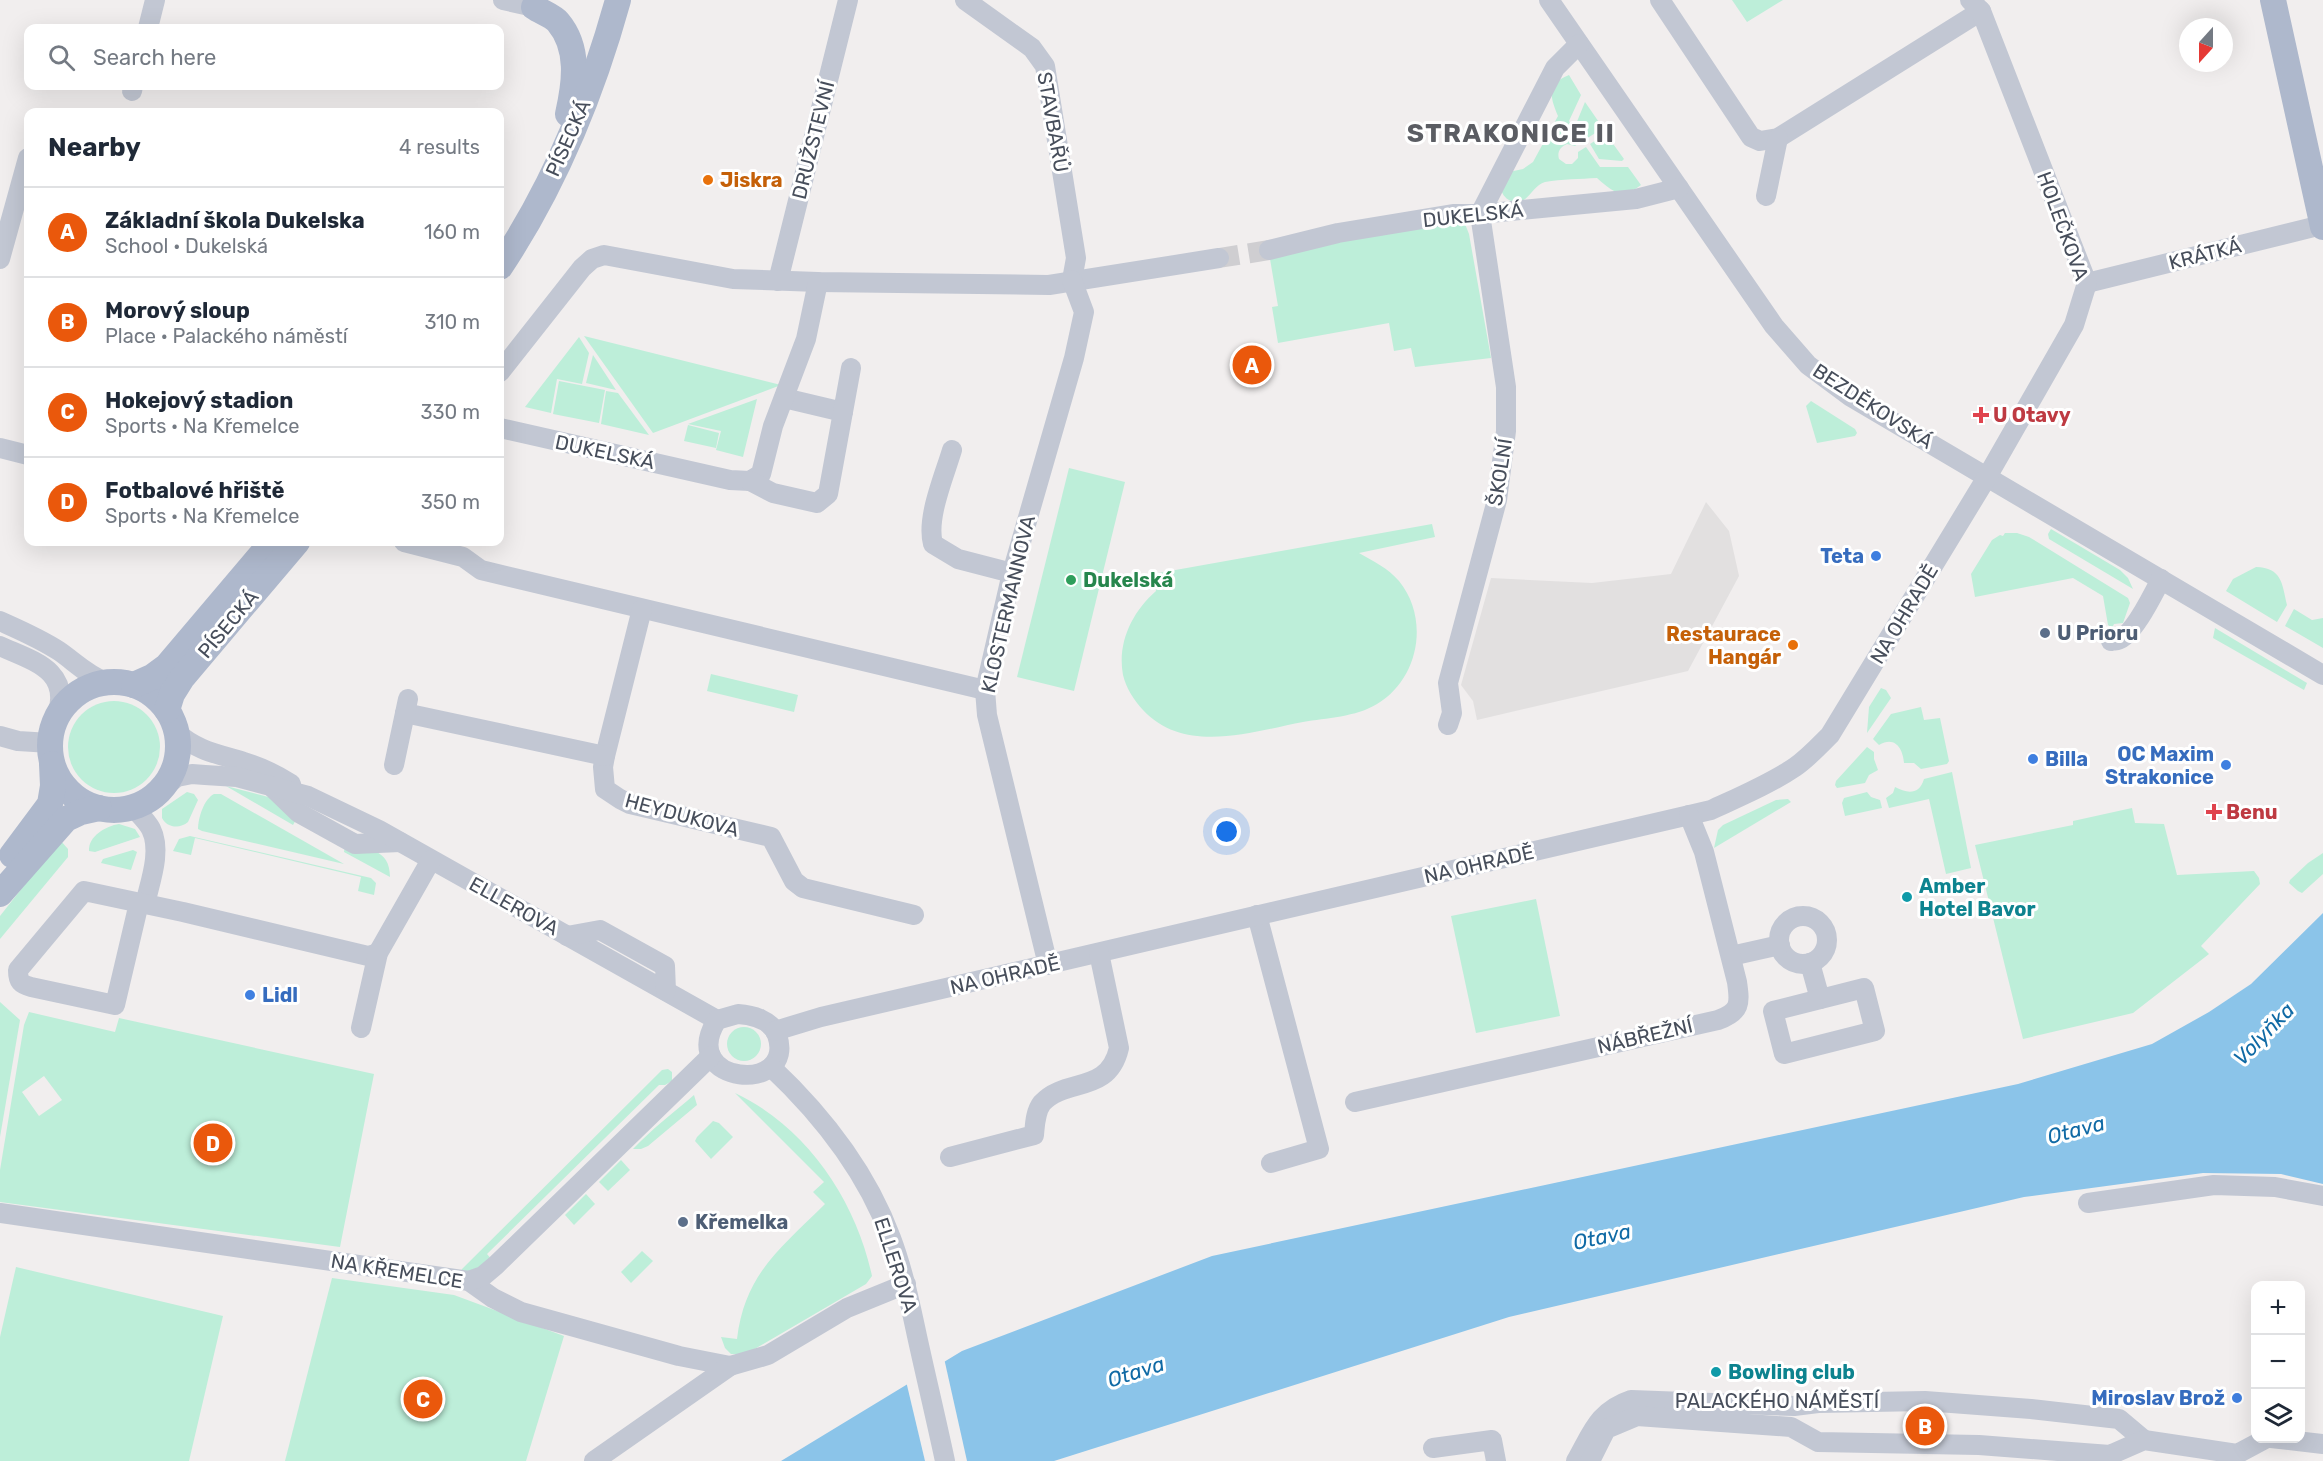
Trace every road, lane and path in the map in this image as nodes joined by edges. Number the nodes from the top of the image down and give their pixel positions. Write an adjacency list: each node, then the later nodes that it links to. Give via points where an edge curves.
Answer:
1 (155, 0): 11 (street)
2 (503, 0): 10 (street)
3 (618, 0): 14 (main road, PÍSECKÁ, via 588,93)
4 (848, 0): 24 (street, DRUŽSTEVNÍ)
5 (965, 0): 25 (street, STAVBAŘŮ, via 1032,48 1045,66 1076,258)
6 (1549, 0): 12 (street, BEZDĚKOVSKÁ)
7 (1660, 0): 13 (street, via 1751,137 1760,141)
8 (2273, 0): 19 (main road)
9 (1979, 4): 13 (street); 27 (street, HOLEČKOVA)
10 (534, 7): 14 (main road, via 557,20 572,50 575,71)
11 (149, 24)
12 (1579, 44): 16 (street, BEZDĚKOVSKÁ); 18 (street, via 1556,68)
13 (1778, 138): 17 (street)
14 (559, 162): 23 (main road, PÍSECKÁ)
15 (24, 172): 22 (street)
16 (1679, 188): 18 (street, DUKELSKÁ, via 1636,199); 36 (street, BEZDĚKOVSKÁ, via 1774,326 1808,365 1851,397)
17 (1766, 196)
18 (1480, 214): 20 (street, DUKELSKÁ, via 1453,214); 53 (street, ŠKOLNÍ, via 1506,387 1506,431 1497,500 1448,683 1452,713)
19 (2323, 226): 27 (street, KRÁTKÁ)
20 (1269, 250)
21 (1220, 258): 25 (street)
22 (0, 259)
23 (504, 260)
24 (778, 280): 26 (street); 28 (street, via 733,279 603,255 582,268)
25 (1072, 280): 26 (street, via 1049,285); 41 (street, KLOSTERMANNOVA, via 1084,312)
26 (818, 282): 30 (street, via 806,339)
27 (2087, 283): 36 (street, HOLEČKOVA, via 2074,325)
28 (504, 367)
29 (851, 368): 31 (street)
30 (784, 398): 31 (street); 37 (street, via 761,474)
31 (843, 412): 37 (street, DUKELSKÁ, via 828,494 822,501 773,493)
32 (504, 429): 37 (street, DUKELSKÁ, via 730,480)
33 (0, 448): 35 (street)
34 (952, 450): 41 (street, via 931,522 933,544 958,559)
35 (24, 455)
36 (1987, 477): 42 (street, BEZDĚKOVSKÁ); 63 (street, NA OHRADĚ, via 1830,735 1795,767 1760,787 1711,810)
37 (750, 481)
38 (269, 546): 49 (main road, PÍSECKÁ, via 166,666)
39 (294, 546): 52 (main road, PÍSECKÁ, via 182,678 172,694)
40 (420, 546): 43 (street, via 463,557 481,570)
41 (1012, 573): 50 (street, KLOSTERMANNOVA)
42 (2161, 579): 45 (street, via 2128,633); 47 (street, BEZDĚKOVSKÁ)
43 (642, 609): 50 (street); 56 (street, HEYDUKOVA)
44 (0, 621): 48 (street, via 44,642 90,676)
45 (2111, 640)
46 (0, 646): 51 (street, via 41,665 55,677 61,699)
47 (2323, 675)
48 (106, 682): 49 (main road); 51 (main road, via 77,693)
49 (134, 685): 52 (main road, via 153,695)
50 (985, 690): 76 (street, KLOSTERMANNOVA, via 987,715)
51 (57, 716): 55 (main road)
52 (172, 721): 59 (main road, via 178,747 176,763); 60 (street, ELLEROVA, via 189,744 279,776)
53 (1448, 725)
54 (0, 736): 55 (street)
55 (51, 752): 62 (main road, via 58,777 69,791); 66 (main road, via 54,786 50,804)
56 (605, 756): 57 (street, via 407,706); 69 (street, HEYDUKOVA, via 605,789 620,800 771,837 794,881 803,888)
57 (394, 765)
58 (271, 787): 59 (street, ELLEROVA, via 237,777 192,774 177,777); 60 (street, ELLEROVA); 64 (street, via 299,813 354,844)
59 (161, 789): 61 (main road)
60 (308, 796): 64 (street, ELLEROVA)
61 (133, 807): 62 (main road); 68 (street, via 154,838 154,864)
62 (99, 808): 67 (main road, via 66,819)
63 (1689, 815): 70 (street, NA OHRADĚ); 74 (street, NÁBŘEŽNÍ, via 1704,852)
64 (400, 842): 65 (street, ELLEROVA)
65 (432, 860): 72 (street); 78 (street, ELLEROVA)
66 (0, 870)
67 (0, 894)
68 (142, 903): 68 (street, via 84,891 18,970 18,979 31,987 115,1005); 72 (street, via 368,956)
69 (914, 915)
70 (1257, 915): 73 (street, NA OHRADĚ); 85 (street, via 1319,1149)
71 (1780, 945): 74 (street); 75 (street, via 1791,960); 75 (street, via 1781,931 1789,920 1802,915 1816,919 1825,929 1827,943 1822,956)
72 (378, 953): 79 (street)
73 (1099, 953): 76 (street, NA OHRADĚ); 84 (street, via 1119,1048 1116,1063 1105,1074 1059,1092 1043,1103 1034,1135)
74 (1731, 956): 83 (street, NÁBŘEŽNÍ, via 1740,998 1739,1005 1727,1017)
75 (1810, 963): 77 (street)
76 (1048, 965): 80 (street, NA OHRADĚ, via 814,1019)
77 (1820, 999): 77 (street, via 1773,1011 1784,1054 1875,1031 1864,988)
78 (717, 1020): 80 (street, via 731,1014 750,1015 770,1024); 81 (street, via 709,1041)
79 (361, 1028)
80 (775, 1032): 82 (street, via 778,1051)
81 (711, 1056): 82 (street, via 722,1068 739,1076); 89 (street, via 496,1265)
82 (771, 1067): 90 (street, ELLEROVA, via 814,1112 858,1172 891,1236)
83 (1355, 1102)
84 (950, 1157)
85 (1271, 1163)
86 (2323, 1196): 87 (street, via 2275,1187 2214,1185)
87 (2088, 1203)
88 (0, 1213): 89 (street, NA KŘEMELCE)
89 (469, 1281): 91 (street, NA KŘEMELCE, via 521,1312 679,1356)
90 (906, 1284): 91 (street, NA KŘEMELCE, via 847,1308 768,1355); 99 (street, ELLEROVA)
91 (730, 1366): 98 (street)
92 (2144, 1440): 97 (street); 101 (street, PALACKÉHO NÁMĚSTÍ, via 2120,1419 1948,1402 1794,1406 1631,1400 1602,1416); 102 (street, PALACKÉHO NÁMĚSTÍ, via 2110,1455 1979,1445 1818,1442 1791,1427 1636,1416 1606,1429)
93 (2305, 1442): 95 (street)
94 (2262, 1443): 97 (street)
95 (2323, 1444)
96 (1432, 1448): 100 (street, via 1492,1440)
97 (2241, 1457)
98 (594, 1461)
99 (945, 1461)
100 (1496, 1461)
101 (1576, 1461)
102 (1590, 1461)

